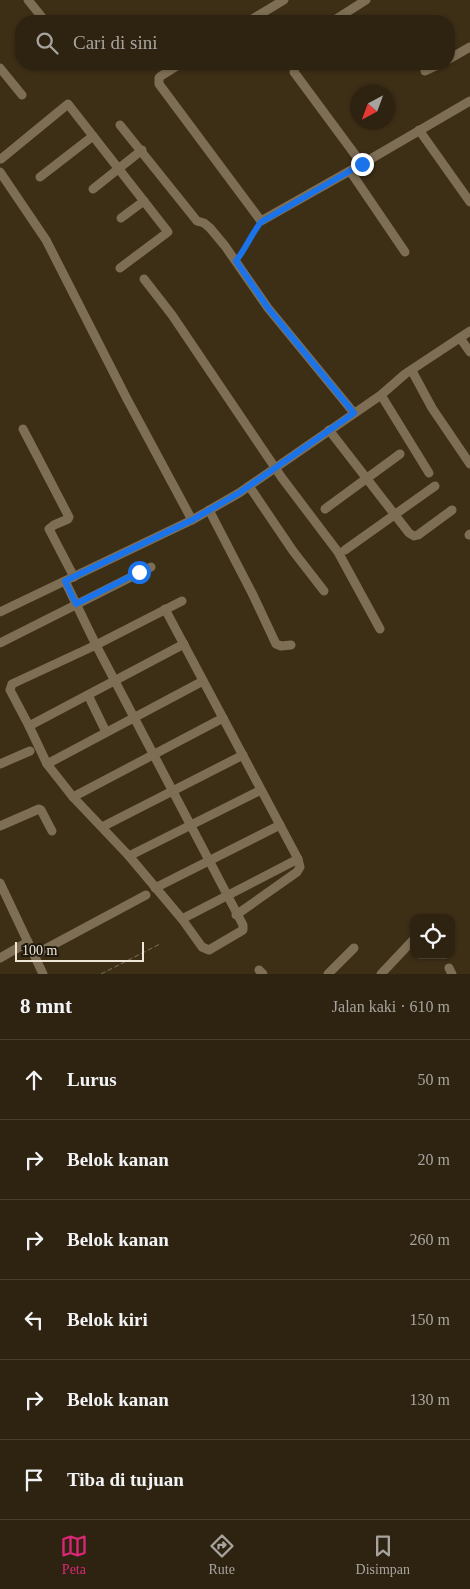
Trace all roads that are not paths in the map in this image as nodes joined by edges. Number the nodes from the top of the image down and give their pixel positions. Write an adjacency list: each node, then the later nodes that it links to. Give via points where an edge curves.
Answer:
1 (28, 0): 4 (street)
2 (284, 0): 5 (street)
3 (366, 0): 6 (street)
4 (39, 15)
5 (259, 15)
6 (342, 15)
7 (470, 47): 8 (street)
8 (455, 56)
9 (0, 68): 14 (street)
10 (171, 70): 23 (street, via 159,78 159,84 261,222)
11 (429, 70): 13 (street)
12 (294, 72): 21 (street)
13 (425, 72)
14 (22, 94)
15 (470, 100): 17 (street)
16 (120, 124): 19 (street)
17 (419, 130): 21 (street); 28 (street)
18 (93, 136): 20 (street, via 68,104); 22 (street); 25 (street)
19 (142, 150): 22 (street); 37 (street, via 197,221 210,228 268,308)
20 (1, 159)
21 (362, 164): 23 (street)
22 (118, 168): 26 (street); 27 (street)
23 (350, 171): 30 (street)
24 (0, 172): 50 (street, via 46,240)
25 (40, 177)
26 (93, 189)
27 (144, 201): 29 (street); 31 (street, via 168,232)
28 (470, 202)
29 (121, 218)
30 (405, 252)
31 (120, 268)
32 (144, 279): 42 (street)
33 (470, 331): 34 (street)
34 (464, 344): 35 (street)
35 (412, 371): 36 (street); 41 (street, via 432,408)
36 (381, 395): 37 (street); 43 (street)
37 (350, 410): 39 (street)
38 (23, 429): 54 (street, via 69,517 49,529)
39 (329, 430): 42 (street); 44 (street)
40 (400, 454): 44 (street)
41 (470, 464)
42 (276, 469): 46 (street); 61 (street, via 338,552)
43 (429, 473)
44 (366, 478): 47 (street); 49 (street)
45 (435, 486): 49 (street)
46 (253, 492): 51 (street); 56 (street)
47 (325, 509)
48 (452, 510): 49 (street, via 414,536)
49 (394, 514): 52 (street)
50 (189, 515): 51 (street); 54 (street)
51 (212, 515): 65 (street, via 276,644)
52 (345, 550)
53 (151, 567): 58 (street)
54 (74, 577): 55 (street)
55 (66, 583): 58 (street); 60 (street)
56 (324, 590)
57 (182, 601): 59 (street)
58 (76, 604): 62 (street); 64 (street)
59 (165, 609): 63 (street); 64 (street)
60 (0, 612)
61 (380, 628)
62 (0, 643)
63 (184, 644): 66 (street); 67 (street)
64 (96, 645): 66 (street); 71 (street, via 10,686)
65 (291, 645)
66 (114, 681): 68 (street); 69 (street)
67 (203, 681): 69 (street); 70 (street)
68 (88, 695): 71 (street); 72 (street)
69 (134, 718): 72 (street); 74 (street)
70 (223, 718): 74 (street); 75 (street)
71 (29, 726): 77 (street)
72 (106, 732): 77 (street)
73 (30, 751): 76 (street)
74 (153, 754): 79 (street); 80 (street)
75 (243, 755): 78 (street); 79 (street)
76 (0, 764)
77 (47, 764): 80 (street)
78 (261, 790): 81 (street); 82 (street)
79 (172, 791): 81 (street); 84 (street)
80 (74, 797): 84 (street)
81 (190, 825): 86 (street); 88 (street)
82 (280, 825): 87 (street); 88 (street)
83 (0, 826): 85 (street, via 39,809)
84 (102, 827): 86 (street)
85 (52, 831)
86 (129, 856): 90 (street)
87 (298, 859): 92 (street); 93 (street, via 300,867 297,872)
88 (208, 860): 90 (street); 92 (street)
89 (0, 883): 95 (street)
90 (155, 888): 94 (street)
91 (146, 895): 98 (street)
92 (227, 897): 93 (street); 94 (street)
93 (236, 915): 94 (street, via 243,930 209,950 202,947)
94 (182, 919)
95 (28, 942): 98 (street); 99 (street)
96 (410, 943): 102 (street)
97 (354, 948): 101 (street)
98 (34, 956): 100 (street)
99 (0, 958)
100 (43, 974)
101 (328, 974)
102 (381, 974)

